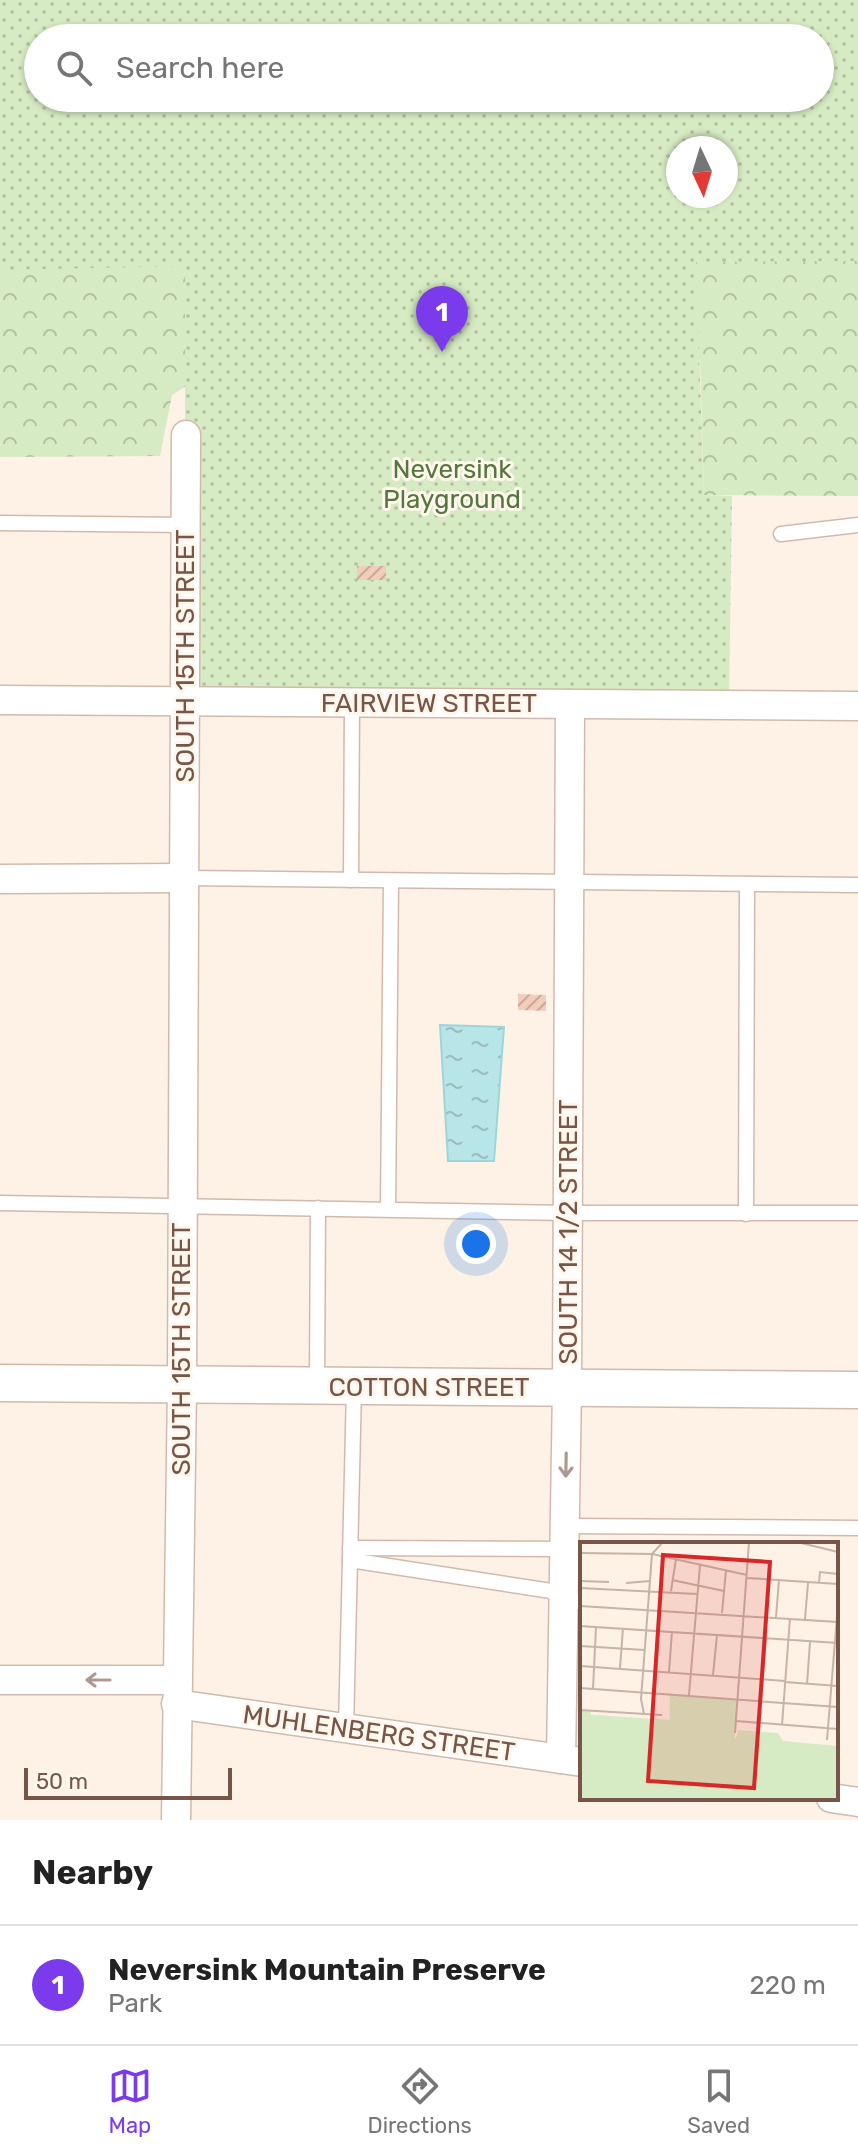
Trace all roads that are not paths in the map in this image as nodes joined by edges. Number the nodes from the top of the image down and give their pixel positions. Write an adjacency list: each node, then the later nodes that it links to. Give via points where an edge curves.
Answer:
1 (186, 435): 3 (street, SOUTH 15TH STREET)
2 (0, 523): 3 (lane)
3 (186, 525): 7 (street, SOUTH 15TH STREET)
4 (858, 525): 5 (lane)
5 (781, 534)
6 (0, 700): 7 (street, FAIRVIEW STREET)
7 (185, 701): 8 (street, FAIRVIEW STREET); 11 (street, SOUTH 15TH STREET)
8 (352, 703): 9 (street, FAIRVIEW STREET); 13 (lane)
9 (570, 704): 10 (street, FAIRVIEW STREET); 15 (street, SOUTH 14 1/2 STREET)
10 (858, 706)
11 (185, 878): 12 (street); 13 (lane); 19 (street, SOUTH 15TH STREET)
12 (0, 879)
13 (351, 880): 14 (lane)
14 (391, 881): 15 (lane); 21 (lane)
15 (569, 883): 16 (lane); 22 (street, SOUTH 14 1/2 STREET)
16 (747, 884): 17 (lane); 24 (lane)
17 (858, 885)
18 (0, 1203): 19 (lane)
19 (182, 1205): 20 (lane); 26 (street, SOUTH 15TH STREET)
20 (318, 1208): 21 (lane); 27 (lane)
21 (388, 1209): 22 (lane)
22 (568, 1213): 24 (lane); 29 (street, SOUTH 14 1/2 STREET)
23 (858, 1213): 24 (lane)
24 (746, 1214)
25 (0, 1383): 26 (street, COTTON STREET)
26 (182, 1385): 27 (street, COTTON STREET); 38 (street, SOUTH 15TH STREET)
27 (317, 1386): 28 (street, COTTON STREET)
28 (354, 1387): 29 (street, COTTON STREET); 35 (lane)
29 (567, 1387): 30 (street, COTTON STREET); 33 (street, SOUTH 14 1/2 STREET, one-way to 33)
30 (858, 1390)
31 (780, 1528): 32 (lane); 33 (lane); 34 (lane)
32 (858, 1528)
33 (565, 1538): 35 (lane); 36 (street, SOUTH 14 1/2 STREET)
34 (779, 1542)
35 (350, 1554): 36 (lane, via 551,1591); 39 (lane)
36 (573, 1602): 40 (street, SOUTH 14 1/2 STREET)
37 (0, 1680): 38 (street, MUHLENBERG STREET, one-way to 37)
38 (176, 1692): 39 (street, MUHLENBERG STREET); 43 (street, SOUTH 15TH STREET)
39 (346, 1729): 40 (street, MUHLENBERG STREET)
40 (571, 1761)
41 (838, 1799): 42 (street)
42 (858, 1802)
43 (176, 1820)

